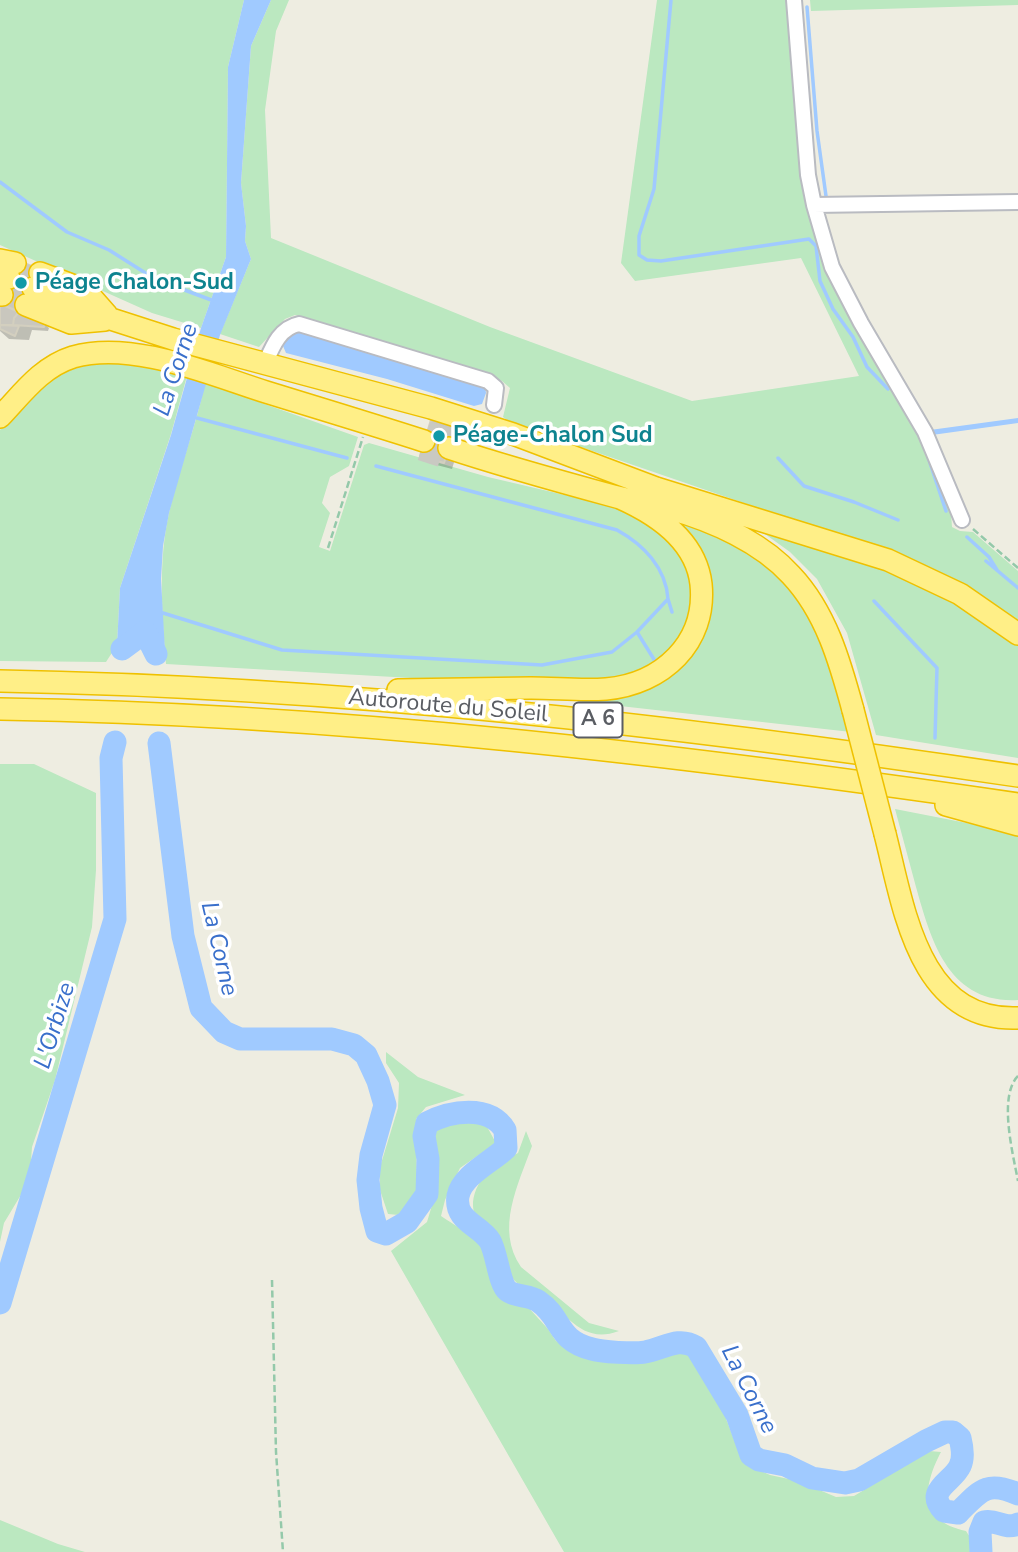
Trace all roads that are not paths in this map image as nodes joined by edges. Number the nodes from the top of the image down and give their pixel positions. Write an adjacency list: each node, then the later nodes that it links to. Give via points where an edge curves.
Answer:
1 (794, 0): 3 (street)
2 (1018, 202): 3 (street)
3 (814, 205): 12 (street, via 832,267 925,432)
4 (33, 289): 5 (highway, via 111,319)
5 (265, 365): 6 (street, via 276,340 289,326 299,324 488,381 496,388); 10 (highway, via 387,394 513,434)
6 (494, 405)
7 (0, 417): 8 (highway, via 44,372 71,358 101,352 166,362)
8 (347, 417): 8 (highway, via 424,441 388,439)
9 (449, 449): 11 (highway)
10 (656, 488): 13 (highway, via 888,560 960,594); 17 (highway, via 756,537 800,572 834,625 855,684)
11 (620, 498): 15 (highway, via 675,533 700,578 701,607 693,634 676,659 651,677 606,689); 17 (highway, via 707,522 778,563 799,584 822,621)
12 (962, 520)
13 (1018, 634)
14 (0, 681): 15 (highway, Autoroute du Soleil / A 6)
15 (261, 692): 18 (highway, Autoroute du Soleil / A 6, via 637,724)
16 (0, 709): 19 (highway, Autoroute du Soleil / A 6, via 175,713 412,729)
17 (857, 711): 22 (highway)
18 (1018, 776)
19 (866, 782): 20 (highway, Autoroute du Soleil / A 6); 21 (highway)
20 (1018, 804)
21 (1018, 825)
22 (889, 834): 23 (highway, via 920,932 940,971 970,998 989,1006); 24 (highway, via 912,935 929,972 953,998 975,1011)
23 (1018, 1008)
24 (1018, 1018)

